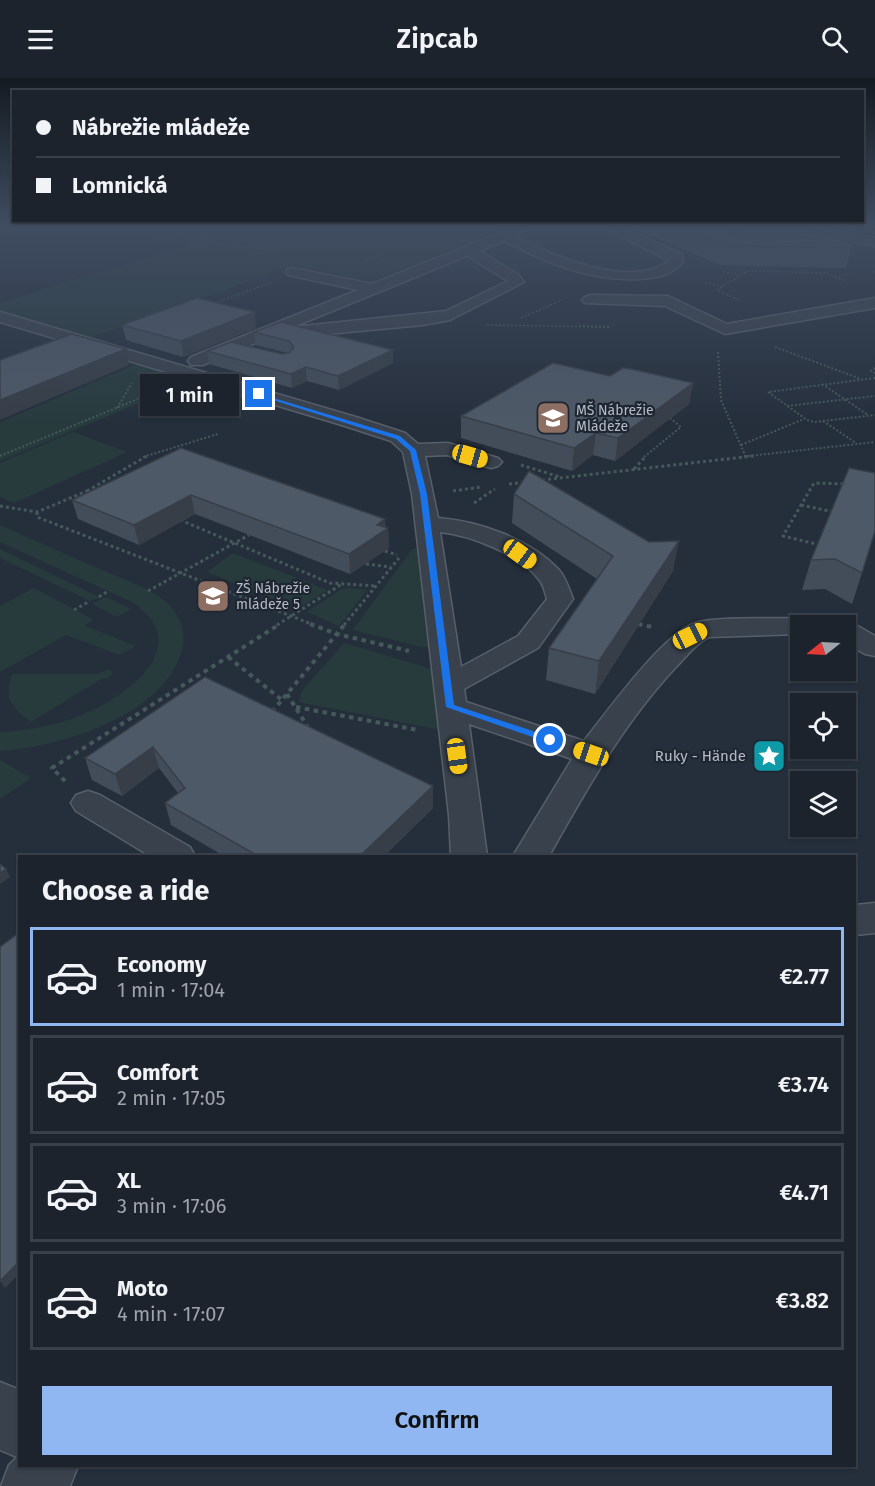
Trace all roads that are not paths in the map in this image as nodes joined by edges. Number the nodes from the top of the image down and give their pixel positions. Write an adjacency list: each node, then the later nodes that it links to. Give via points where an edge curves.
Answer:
1 (365, 293): 8 (street)
2 (495, 293): 8 (street, via 450,315)
3 (590, 300): 4 (street, via 668,301 722,327)
4 (875, 303)
5 (0, 317): 6 (street)
6 (34, 327): 7 (street); 9 (street)
7 (0, 332)
8 (258, 344): 9 (street, via 232,346)
9 (186, 372): 10 (street, via 398,437)
10 (413, 450): 11 (street, via 448,449); 12 (street)
11 (491, 462)
12 (427, 524): 16 (street); 16 (street, via 505,543 550,575 560,599 528,642)
13 (790, 626): 17 (street, via 704,629 690,636 648,680)
14 (856, 637): 15 (street)
15 (875, 648)
16 (450, 697): 17 (street); 20 (street)
17 (591, 754): 21 (street)
18 (88, 803): 19 (street)
19 (175, 855)
20 (469, 855)
21 (532, 855)
22 (875, 918): 23 (street)
23 (856, 920)
24 (0, 1410): 25 (street)
25 (18, 1428)
26 (48, 1467): 27 (street)
27 (30, 1486)

